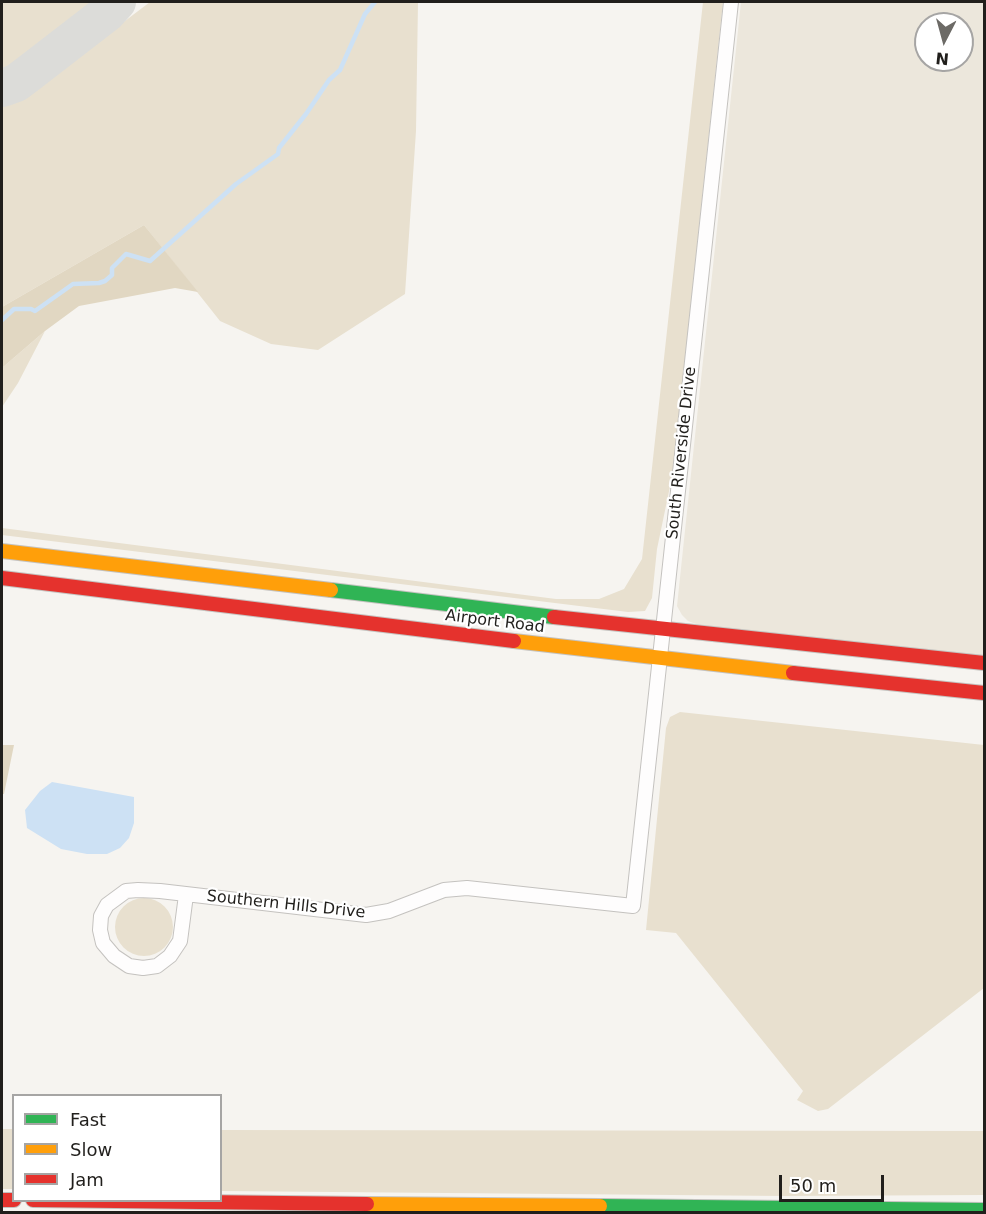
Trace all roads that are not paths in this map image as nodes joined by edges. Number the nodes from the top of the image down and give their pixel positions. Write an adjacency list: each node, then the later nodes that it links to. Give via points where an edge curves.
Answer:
1 (731, 2): 4 (street, South Riverside Drive)
2 (2, 551): 4 (main road, Airport Road)
3 (2, 578): 5 (main road, Airport Road)
4 (663, 630): 5 (street, South Riverside Drive); 6 (main road, Airport Road)
5 (660, 659): 7 (main road, Airport Road); 9 (street, South Riverside Drive)
6 (984, 663)
7 (984, 693)
8 (186, 895): 8 (street, Southern Hills Drive, via 126,891 107,905 101,916 103,943 129,966 157,966 180,941); 9 (street, Southern Hills Drive, via 366,915 444,890 467,888)
9 (633, 906)
10 (212, 1202): 11 (main road)
11 (984, 1210)

